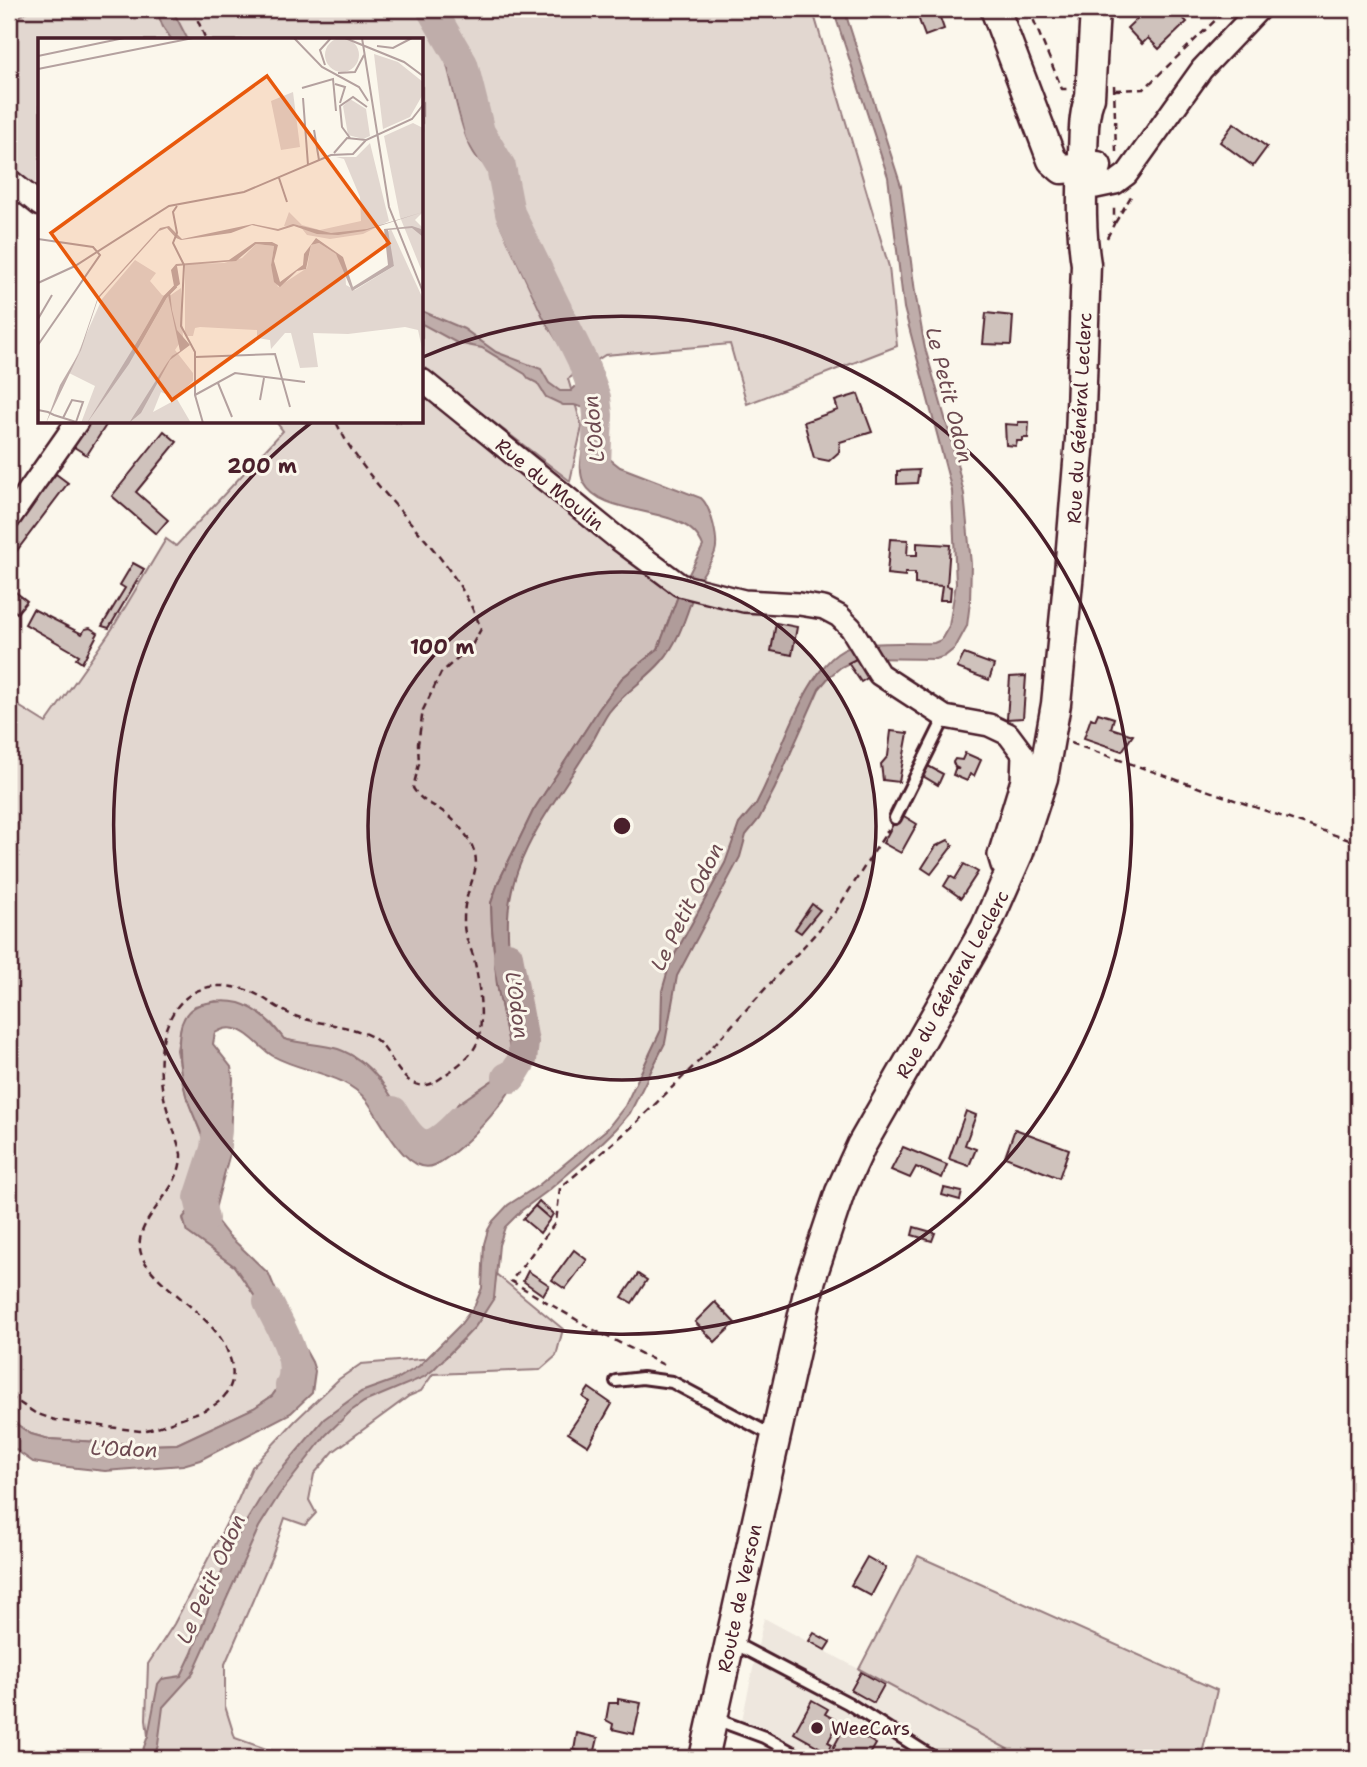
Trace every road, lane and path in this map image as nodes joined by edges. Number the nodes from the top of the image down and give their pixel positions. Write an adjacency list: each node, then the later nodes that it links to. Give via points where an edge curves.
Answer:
1 (193, 9): 7 (path)
2 (995, 9): 9 (main road, via 1052,159 1062,169)
3 (1029, 9): 8 (path, via 1062,89)
4 (1095, 9): 8 (main road, Rue du Général Leclerc)
5 (1227, 9): 8 (path, via 1143,89)
6 (1259, 9): 9 (street, via 1202,69 1135,160)
7 (205, 38)
8 (1094, 92): 9 (main road, Rue du Général Leclerc)
9 (1090, 177): 17 (main road, Rue du Général Leclerc, via 1093,236 1086,264 1080,439)
10 (9, 180): 11 (street)
11 (38, 203)
12 (424, 382): 16 (street, Rue du Moulin, via 680,585 744,601 824,608 851,628 879,674)
13 (76, 424): 15 (street)
14 (337, 424): 23 (path, via 362,466 446,563 471,601 481,629 472,645 441,673 423,710 413,788 424,802 447,814 477,859 464,920 477,974 477,1044 443,1077 429,1085 417,1084 404,1076 383,1046 369,1035 298,1017 253,992 210,986 180,1001 167,1026 160,1074 181,1164 176,1181 144,1228 140,1249 155,1276 200,1312 220,1336 233,1369 228,1391 210,1409 140,1431 55,1420)
15 (9, 519)
16 (945, 717): 18 (lane); 20 (street, via 989,725 1008,734 1023,754 1022,780 999,855 1002,865)
17 (1051, 738): 19 (path); 20 (main road, Rue du Général Leclerc)
18 (895, 818): 22 (path, via 836,911 704,1056 633,1126 560,1188 556,1222 511,1281 682,1375)
19 (1358, 844)
20 (1016, 873): 24 (main road, Rue du Général Leclerc, via 840,1192 811,1279)
21 (616, 1381): 22 (lane, via 672,1382)
22 (688, 1391): 24 (lane)
23 (9, 1396)
24 (775, 1437): 25 (main road, Route de Verson)
25 (730, 1641): 26 (main road, Route de Verson); 29 (lane, via 848,1703)
26 (713, 1718): 27 (main road, Route de Verson); 28 (lane)
27 (704, 1758)
28 (803, 1758)
29 (934, 1758)

